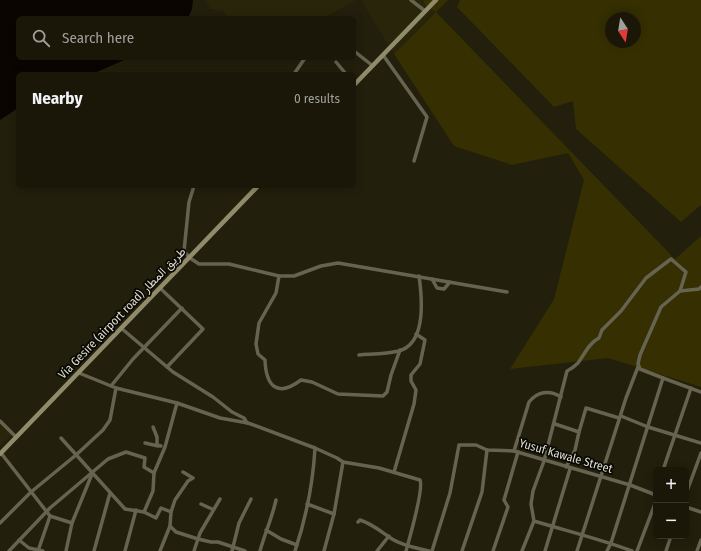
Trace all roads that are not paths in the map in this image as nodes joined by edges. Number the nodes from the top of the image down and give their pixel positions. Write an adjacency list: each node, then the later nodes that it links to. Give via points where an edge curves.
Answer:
1 (411, 0): 3 (street)
2 (436, 0): 3 (main road)
3 (425, 11): 5 (main road)
4 (356, 53): 8 (street)
5 (383, 55): 8 (main road); 12 (street, via 427,117)
6 (304, 60): 9 (street)
7 (336, 62): 10 (street)
8 (373, 66): 11 (main road)
9 (295, 72)
10 (344, 72)
11 (356, 82)
12 (414, 161)
13 (194, 188): 15 (street, via 185,231 184,251)
14 (256, 188): 15 (main road, Via Gesire (airport road) طريق المطار)
15 (190, 258): 16 (street, via 199,264 229,264); 21 (main road, Via Gesire (airport road) طريق المطار)
16 (279, 276): 17 (street, via 294,276 320,266 338,263); 28 (street, via 276,293 259,323 256,344 258,354 265,360 265,370 272,386 291,387 301,380 312,382 338,394 383,396 387,392)
17 (419, 276): 18 (street); 26 (street, via 422,302 420,324)
18 (432, 279): 19 (street); 19 (street, via 437,288 444,289)
19 (450, 282): 23 (street)
20 (701, 287): 22 (street)
21 (160, 288): 24 (street); 25 (main road, Via Gesire (airport road) طريق المطار)
22 (680, 291): 31 (street, via 661,307 640,355); 38 (street, via 686,272 671,259 646,278 578,363 567,371)
23 (506, 292)
24 (182, 308): 27 (street); 30 (street, via 204,329)
25 (121, 328): 27 (street); 32 (main road, Via Gesire (airport road) طريق المطار)
26 (416, 334): 28 (street, via 410,343); 64 (street, via 425,340 420,364 411,375 416,390 414,404)
27 (145, 348): 30 (street); 34 (street)
28 (400, 350): 29 (street)
29 (359, 355)
30 (167, 367): 42 (street)
31 (638, 367): 33 (street, via 645,373); 40 (street)
32 (79, 373): 34 (street); 48 (main road, Via Gesire (airport road) طريق المطار)
33 (663, 378): 36 (street); 45 (street)
34 (111, 386): 35 (street)
35 (116, 388): 39 (street); 58 (street, via 110,420)
36 (691, 388): 37 (street); 47 (street)
37 (701, 392)
38 (561, 397): 43 (street); 55 (street, via 550,392 533,396 529,402)
39 (177, 403): 42 (street, via 220,418); 52 (street)
40 (620, 417): 45 (street); 46 (street, via 586,408); 67 (street)
41 (0, 421): 48 (street)
42 (248, 423): 53 (street)
43 (555, 424): 46 (street); 59 (street)
44 (153, 427): 52 (street, via 157,445)
45 (648, 427): 47 (street); 68 (street)
46 (579, 432): 62 (street)
47 (676, 435): 51 (street); 61 (street)
48 (16, 436): 57 (main road, Via Gesire (airport road) طريق المطار)
49 (61, 438): 58 (street)
50 (145, 443): 52 (street)
51 (701, 443)
52 (163, 447): 66 (street)
53 (315, 448): 60 (street); 78 (street)
54 (487, 450): 55 (street, Yusuf Kawale Street); 120 (street, Yusuf Kawale Street, via 476,445 459,445 450,494); 121 (street, via 482,492)
55 (516, 452): 59 (street, Yusuf Kawale Street); 122 (street, via 504,500 508,506)
56 (701, 453): 69 (street)
57 (1, 454): 70 (street)
58 (76, 455): 65 (street); 70 (street)
59 (544, 460): 62 (street, Yusuf Kawale Street); 88 (street, via 533,491)
60 (343, 462): 64 (street); 86 (street)
61 (664, 467)
62 (568, 468): 67 (street, Yusuf Kawale Street); 93 (street)
63 (182, 472): 84 (street, via 193,478 175,500)
64 (394, 472): 104 (street, via 421,482)
65 (92, 474): 66 (street, via 108,459 126,452 145,458 144,467); 71 (street); 82 (street); 91 (street)
66 (154, 474): 83 (street, via 153,491)
67 (602, 476): 68 (street, Yusuf Kawale Street); 96 (street)
68 (630, 485): 72 (street, Yusuf Kawale Street); 101 (street)
69 (689, 486)
70 (31, 492): 82 (street); 90 (street)
71 (110, 493): 80 (street, via 125,509); 108 (street)
72 (653, 494)
73 (220, 499): 81 (street)
74 (251, 499): 103 (street, via 239,523)
75 (276, 500): 94 (street)
76 (655, 503): 128 (street)
77 (201, 504): 81 (street)
78 (307, 504): 86 (street); 102 (street)
79 (689, 508): 85 (street)
80 (136, 510): 83 (street); 109 (street)
81 (212, 510): 97 (street)
82 (48, 511): 87 (street); 99 (street)
83 (144, 512): 84 (street, via 156,518 161,508)
84 (171, 512): 92 (street)
85 (701, 512)
86 (334, 514): 116 (street)
87 (50, 516): 91 (street); 105 (street)
88 (534, 520): 93 (street); 123 (street)
89 (358, 522): 95 (street, via 367,522)
90 (0, 523)
91 (72, 523): 107 (street)
92 (170, 526): 97 (street, via 176,532); 110 (street)
93 (554, 527): 96 (street); 124 (street)
94 (266, 530): 102 (street); 114 (street)
95 (389, 536): 104 (street); 117 (street)
96 (582, 536): 101 (street); 125 (street)
97 (198, 539): 103 (street); 111 (street)
98 (670, 539): 129 (street)
99 (19, 540): 105 (street, via 29,548); 106 (street)
100 (701, 540): 130 (street)
101 (611, 543): 126 (street); 127 (street)
102 (297, 545): 115 (street)
103 (233, 546): 112 (street); 113 (street)
104 (407, 546): 118 (street); 119 (street)
105 (40, 550)
106 (9, 551)
107 (66, 551)
108 (94, 551)
109 (125, 551)
110 (160, 551)
111 (194, 551)
112 (232, 551)
113 (245, 551)
114 (260, 551)
115 (295, 551)
116 (324, 551)
117 (377, 551)
118 (406, 551)
119 (429, 551)
120 (432, 551)
121 (462, 551)
122 (493, 551)
123 (522, 551)
124 (545, 551)
125 (577, 551)
126 (607, 551)
127 (632, 551)
128 (637, 551)
129 (666, 551)
130 (697, 551)

